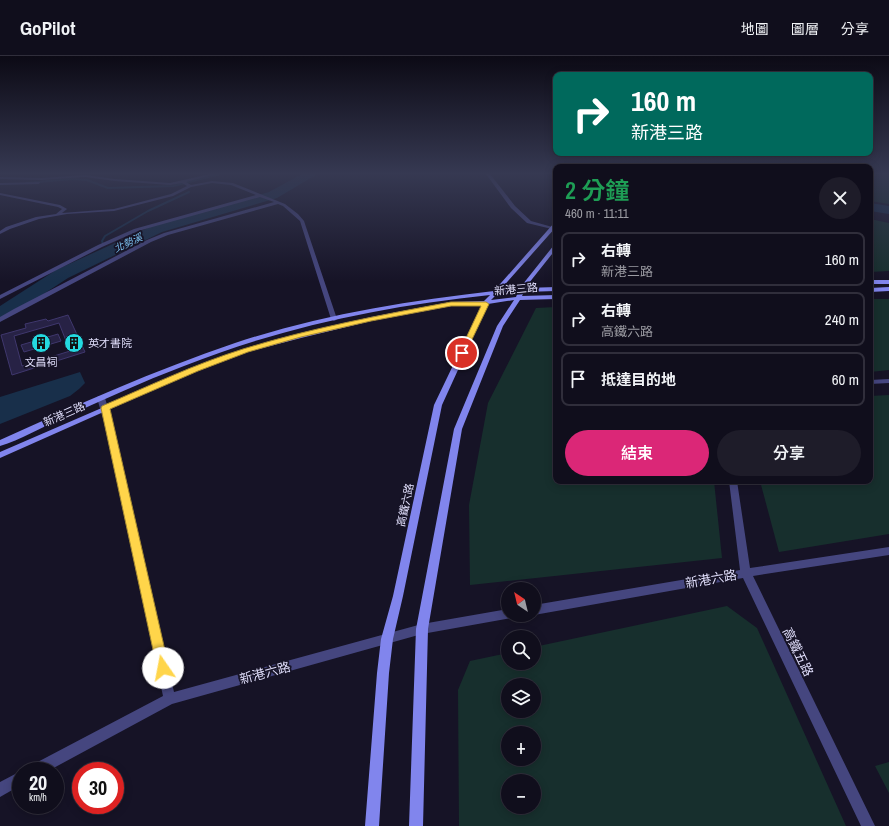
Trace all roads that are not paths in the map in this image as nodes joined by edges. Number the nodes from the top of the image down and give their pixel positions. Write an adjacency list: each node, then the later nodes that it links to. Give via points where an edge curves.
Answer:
1 (63, 210): 7 (street)
2 (112, 210): 7 (street)
3 (208, 210): 19 (street, via 136,230)
4 (249, 210): 23 (street, via 149,241)
5 (290, 210): 22 (street, via 302,221)
6 (516, 210): 8 (street, via 529,222)
7 (55, 214): 10 (street, via 21,223)
8 (553, 227)
9 (553, 229): 17 (street, 高鐵六路)
10 (0, 233)
11 (553, 250): 18 (street)
12 (873, 282): 13 (street)
13 (889, 282)
14 (553, 289): 18 (street, 新港三路)
15 (889, 289): 16 (street)
16 (873, 290)
17 (496, 292): 18 (street, 新港三路); 21 (street, 高鐵六路); 22 (street, 新港三路, via 400,305)
18 (520, 294): 20 (street, 新港三路); 21 (street, 新港三路); 35 (street, via 500,326 458,429)
19 (0, 297)
20 (553, 297)
21 (486, 304): 27 (street, 新港三路, via 451,304 371,319 292,338 245,351 196,369); 36 (street, 高鐵六路, via 438,404)
22 (334, 318): 26 (street, 新港三路, via 209,354)
23 (0, 320)
24 (889, 381): 25 (street)
25 (873, 382)
26 (101, 398): 27 (street); 28 (street, 新港三路)
27 (105, 408): 29 (street, 新港三路); 37 (street)
28 (0, 443)
29 (0, 455)
30 (732, 484): 32 (street, 高鐵五路)
31 (889, 551): 32 (street, 新港六路)
32 (746, 573): 33 (street, 新港六路); 43 (street, 高鐵五路)
33 (541, 609)
34 (501, 615): 35 (street, 新港六路)
35 (422, 629): 36 (street, 新港六路); 42 (street)
36 (387, 639): 37 (street, 新港六路); 41 (street, 高鐵六路)
37 (170, 699): 38 (street, 新港六路)
38 (52, 762)
39 (12, 783): 40 (street)
40 (0, 790)
41 (372, 826)
42 (416, 826)
43 (868, 826)

